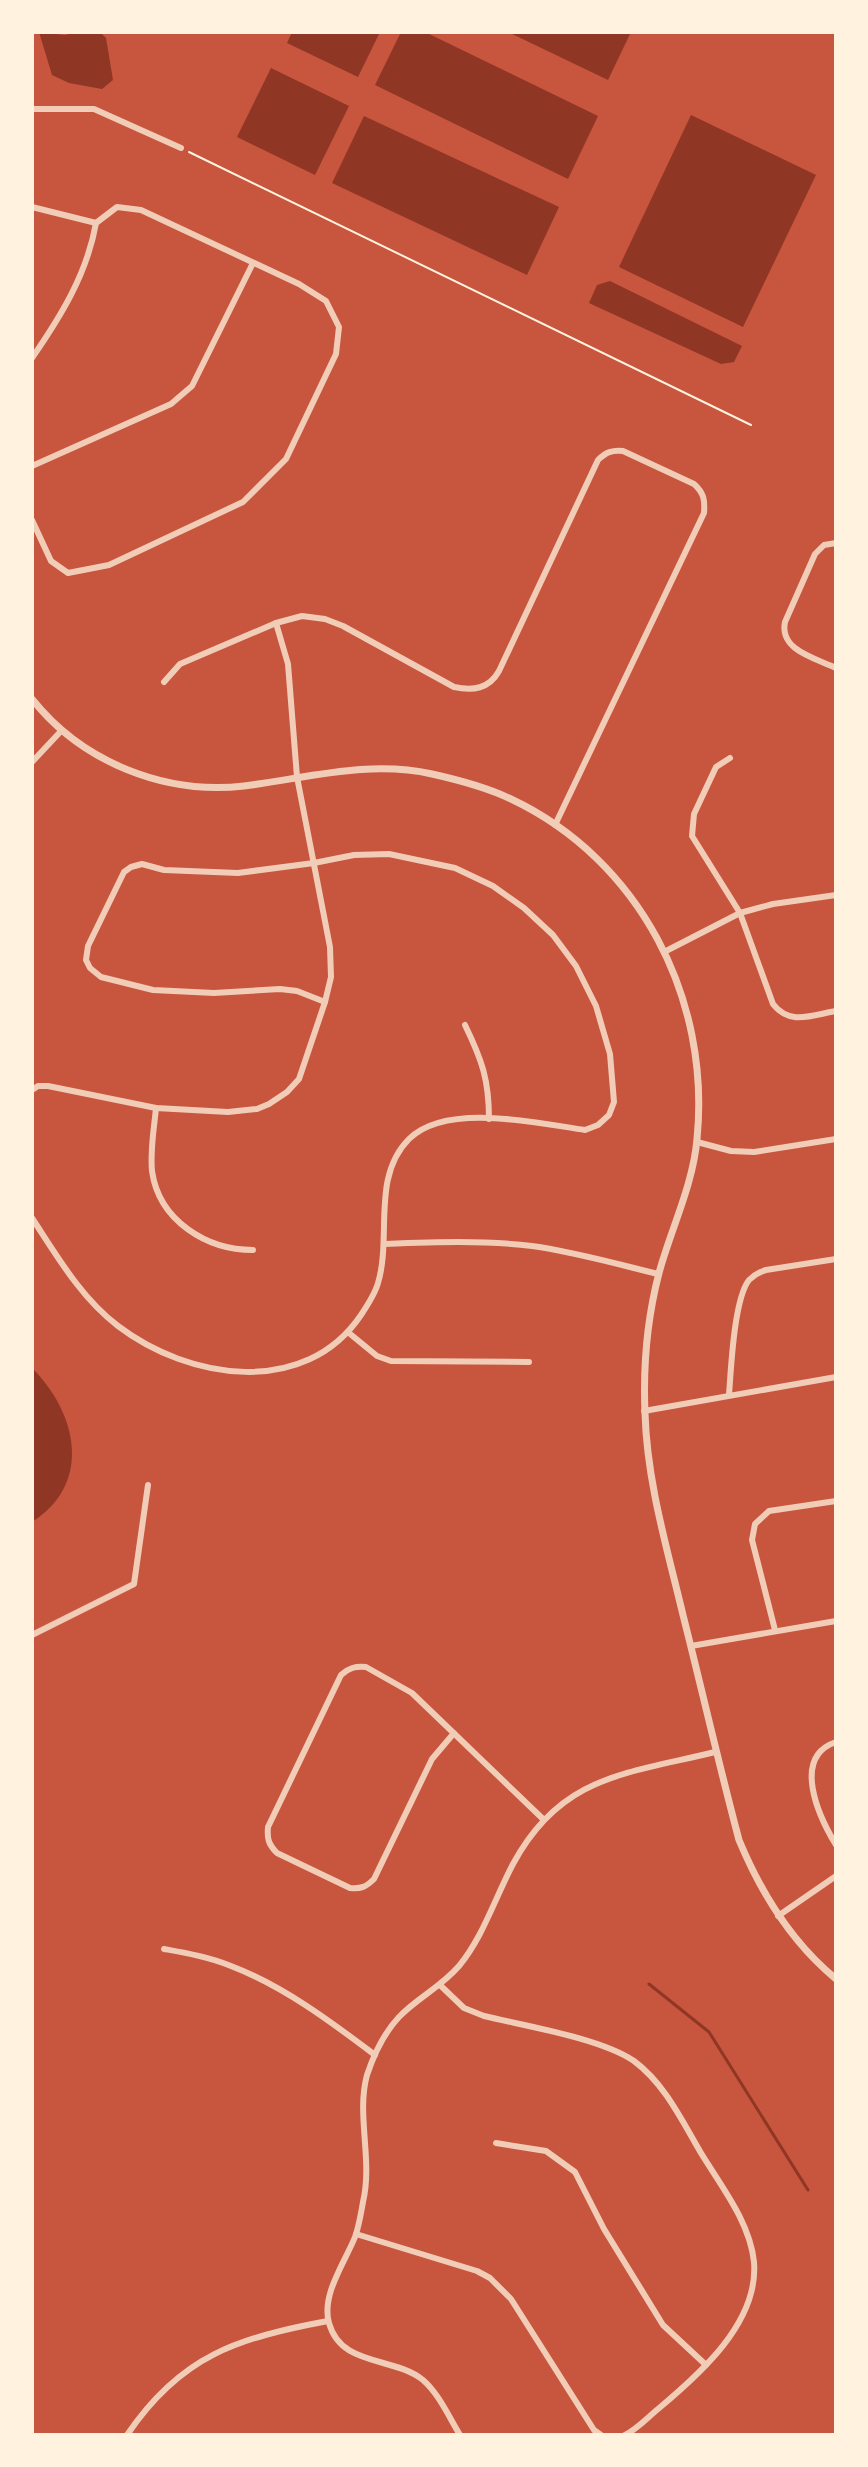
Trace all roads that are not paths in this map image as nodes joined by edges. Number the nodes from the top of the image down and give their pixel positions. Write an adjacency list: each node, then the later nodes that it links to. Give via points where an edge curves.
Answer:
1 (32, 109): 2 (street, via 94,109)
2 (181, 148)
3 (32, 207): 4 (street)
4 (96, 223): 5 (street, via 117,207 141,210); 6 (street, via 91,253 63,312)
5 (253, 263): 7 (street, via 192,386 171,404); 8 (street, via 326,301 339,327 336,354 286,459 243,502 109,565 68,573 51,561)
6 (32, 358)
7 (32, 466)
8 (32, 520)
9 (836, 543): 11 (street, via 815,554 783,632 797,650)
10 (276, 623): 12 (street, via 180,664); 17 (street, via 288,664); 18 (street, via 302,616 325,619 454,687 482,687 499,671 604,453 623,451 694,484 702,492 704,513)
11 (836, 668)
12 (164, 682)
13 (32, 699): 14 (street)
14 (62, 730): 16 (street); 17 (street, via 110,763 157,780 240,787)
15 (730, 758): 21 (street, via 716,767 691,825 696,845)
16 (32, 762)
17 (297, 777): 18 (street, via 360,768 423,772 489,789); 19 (street)
18 (555, 825): 22 (street, via 612,874)
19 (314, 863): 23 (street, via 330,947); 23 (street, via 238,873 131,867 88,946 86,960 101,977 153,990 280,989); 28 (street, via 389,854 455,868 524,908 576,966 596,1006 610,1054 614,1102 609,1115 585,1130)
20 (836, 895): 21 (street)
21 (740, 913): 22 (street); 24 (street, via 779,1012 787,1017)
22 (666, 951): 30 (street, via 692,1029 699,1089)
23 (325, 1002): 27 (street, via 299,1079 269,1104 228,1112)
24 (836, 1011)
25 (465, 1025): 28 (street, via 484,1063)
26 (32, 1090): 27 (street, via 48,1086)
27 (156, 1108): 33 (street, via 153,1173 170,1212 213,1245)
28 (489, 1119): 32 (street, via 442,1120 407,1140 384,1193)
29 (836, 1139): 30 (street, via 754,1152)
30 (697, 1142): 35 (street)
31 (32, 1218): 36 (street, via 67,1272 118,1326 188,1362 246,1372 281,1371 313,1360)
32 (384, 1244): 35 (street, via 460,1241 531,1246); 36 (street, via 378,1284)
33 (253, 1250)
34 (836, 1259): 39 (street, via 766,1270 749,1281 734,1336)
35 (658, 1274): 40 (street, via 645,1361)
36 (349, 1333): 37 (street, via 391,1361)
37 (529, 1362)
38 (836, 1377): 39 (street)
39 (729, 1395): 40 (street)
40 (644, 1411): 46 (street, via 652,1489)
41 (148, 1485): 45 (street, via 134,1584)
42 (836, 1501): 44 (street, via 769,1511 755,1524 752,1540)
43 (836, 1621): 44 (street)
44 (775, 1630): 46 (street)
45 (32, 1635)
46 (691, 1646): 49 (street)
47 (454, 1733): 47 (street, via 399,1684 366,1667 347,1670 268,1827 270,1846 350,1888 368,1885 432,1759); 50 (street)
48 (836, 1742): 51 (street, via 818,1753 811,1773)
49 (715, 1752): 50 (street, via 593,1785 573,1793); 53 (street, via 739,1840)
50 (543, 1819): 56 (street, via 461,1964)
51 (836, 1845)
52 (836, 1876): 53 (street)
53 (778, 1916): 55 (street)
54 (164, 1949): 57 (street, via 232,1966 262,1980)
55 (836, 1979)
56 (441, 1986): 57 (street, via 400,2016); 61 (street, via 464,2008 484,2016 610,2047 651,2075 666,2095 739,2216 754,2260 748,2303)
57 (375, 2055): 59 (street, via 365,2090 365,2197)
58 (496, 2143): 61 (street, via 546,2151 575,2172 663,2325)
59 (356, 2234): 60 (street, via 332,2291); 64 (street, via 477,2271 502,2288)
60 (328, 2321): 62 (street, via 221,2349 168,2385); 63 (street, via 342,2346 422,2379)
61 (706, 2365): 65 (street)
62 (127, 2435)
63 (460, 2435)
64 (601, 2435)
65 (625, 2435)

